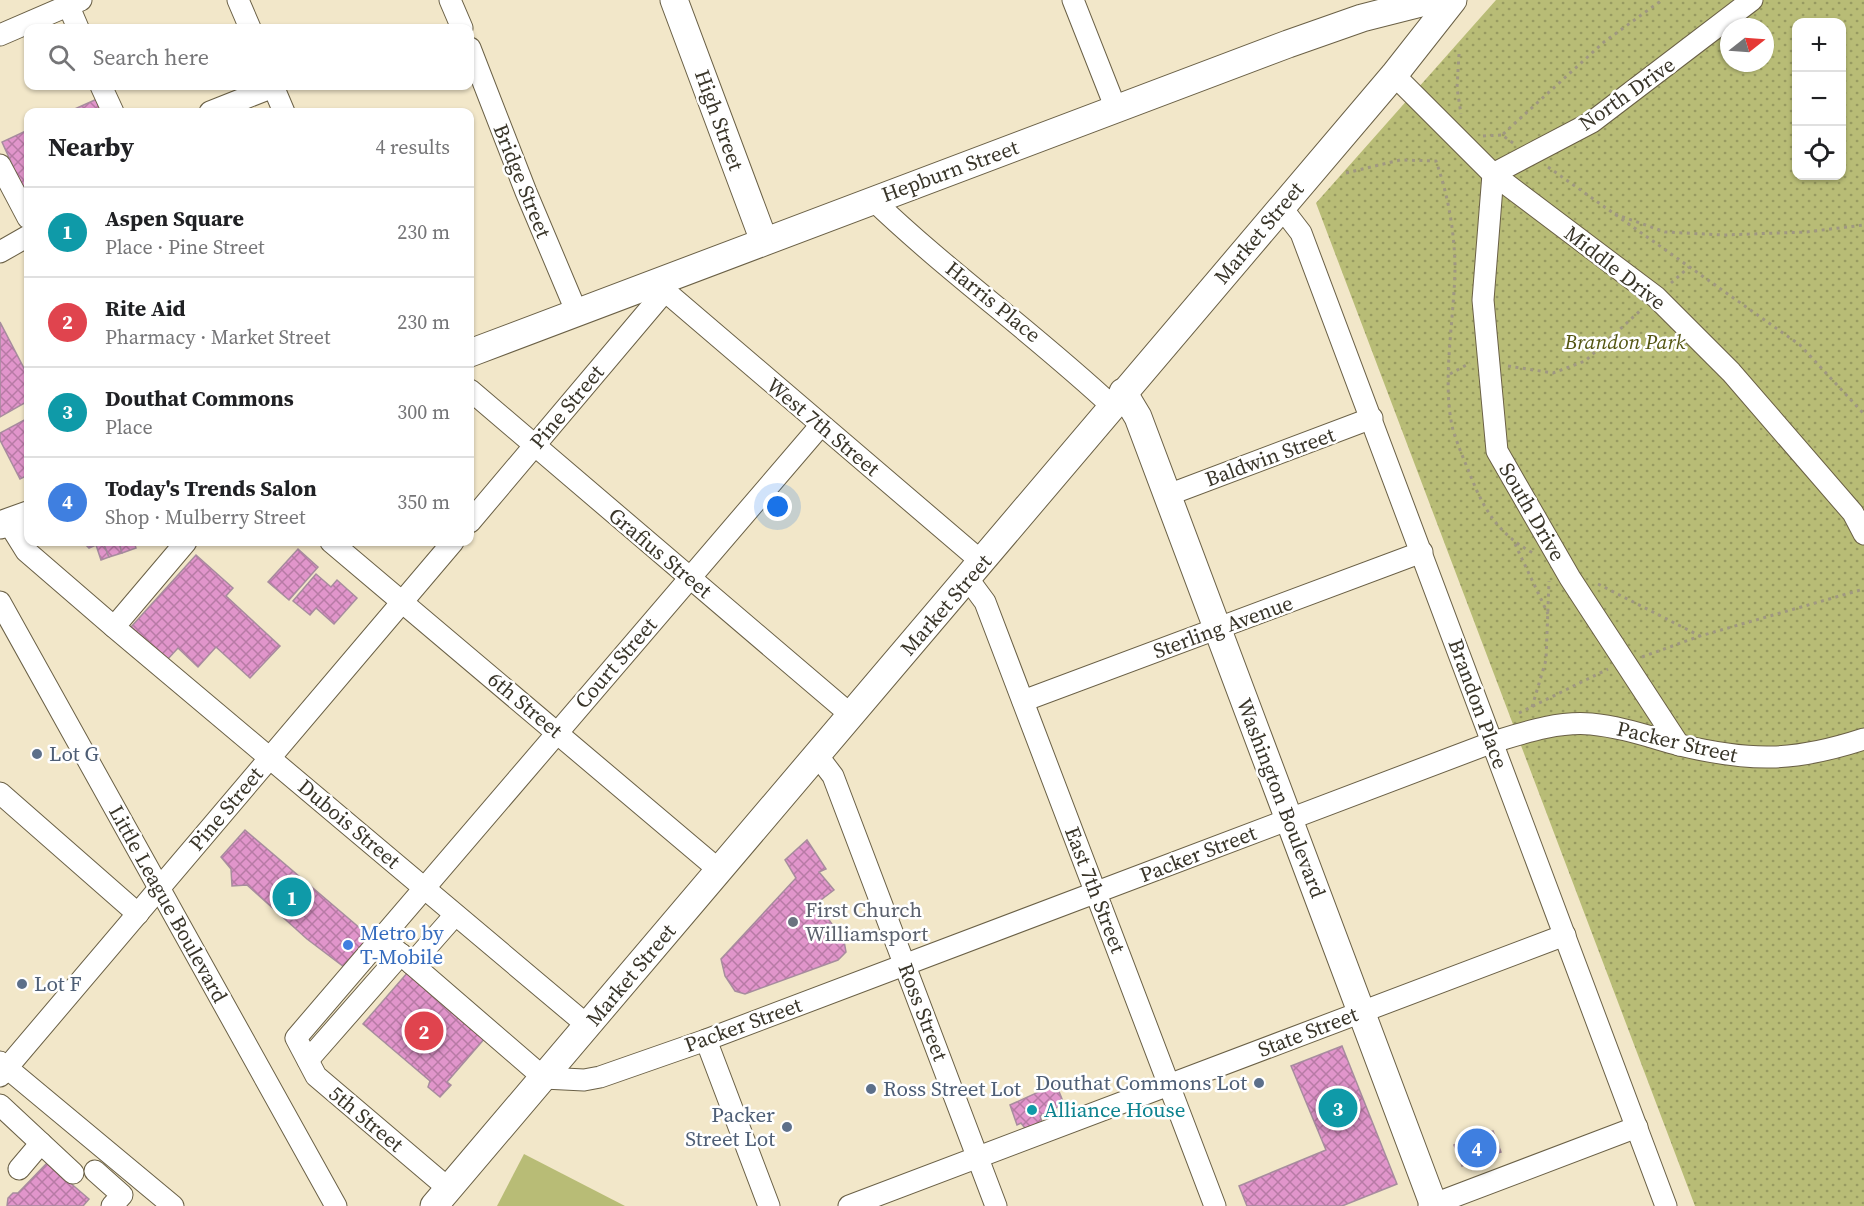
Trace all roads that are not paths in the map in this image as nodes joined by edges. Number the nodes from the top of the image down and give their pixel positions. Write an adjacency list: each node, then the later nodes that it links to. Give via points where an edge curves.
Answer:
1 (238, 0): 10 (street)
2 (450, 0): 11 (street)
3 (674, 0): 28 (main road, High Street)
4 (1073, 0): 21 (street)
5 (1433, 0): 21 (main road, Hepburn Street, via 1362,18)
6 (1453, 0): 14 (main road, Market Street)
7 (1752, 0): 23 (street, North Drive, via 1592,122)
8 (72, 2): 9 (street); 12 (street)
9 (77, 24)
10 (248, 24)
11 (460, 24)
12 (0, 35)
13 (474, 58): 31 (street, Bridge Street)
14 (1394, 75): 23 (street, Middle Drive); 25 (main road, Market Street)
15 (103, 90): 18 (street)
16 (263, 90): 19 (street)
17 (275, 90): 20 (street)
18 (111, 108)
19 (220, 108)
20 (282, 108)
21 (1116, 109): 24 (main road, Hepburn Street)
22 (0, 165): 26 (street)
23 (1493, 174): 41 (street, Middle Drive, via 1656,297 1739,381 1853,513); 59 (street, South Drive, via 1483,300 1497,451 1565,570)
24 (872, 199): 28 (main road, Hepburn Street); 34 (street, Harris Place, via 1058,355)
25 (1281, 207): 34 (main road, Market Street); 35 (street, Brandon Place, via 1301,233)
26 (24, 210)
27 (24, 238): 29 (street)
28 (764, 241): 30 (main road, Hepburn Street)
29 (0, 252)
30 (663, 286): 31 (main road, Hepburn Street); 36 (street, West 7th Street); 37 (street, Pine Street)
31 (578, 313): 32 (main road, Hepburn Street)
32 (474, 352)
33 (474, 393): 37 (street, Grafius Street)
34 (1118, 399): 38 (main road, Washington Boulevard, via 1138,417); 48 (main road, Market Street)
35 (1372, 418): 38 (street, Baldwin Street); 47 (street, Brandon Place)
36 (821, 425): 48 (street, West 7th Street); 49 (street, Court Street)
37 (534, 445): 39 (street, Pine Street); 49 (street, Grafius Street)
38 (1168, 495): 53 (main road, Washington Boulevard)
39 (474, 517)
40 (12, 521): 43 (street, Dubois Street)
41 (1864, 534)
42 (24, 546): 52 (street, Dubois Street)
43 (24, 546)
44 (183, 546): 52 (street)
45 (336, 546): 50 (street, 6th Street)
46 (450, 546): 50 (street, Pine Street)
47 (1422, 552): 53 (street, Sterling Avenue); 58 (street, Brandon Place)
48 (975, 570): 54 (street, East 7th Street); 55 (main road, Market Street)
49 (690, 578): 55 (street, Grafius Street); 56 (street, Court Street)
50 (402, 601): 56 (street, 6th Street); 61 (street, Pine Street)
51 (0, 602): 65 (street, Little League Boulevard)
52 (114, 627): 61 (street, Dubois Street)
53 (1218, 629): 54 (street, Sterling Avenue); 63 (main road, Washington Boulevard)
54 (1023, 700): 67 (street, East 7th Street)
55 (851, 715): 60 (main road, Market Street)
56 (557, 732): 64 (street, 6th Street); 66 (street, Court Street)
57 (1864, 739): 59 (street, Packer Street, via 1833,749 1754,759)
58 (1493, 742): 59 (street, Packer Street, via 1536,729 1589,723); 63 (street, Packer Street); 70 (street, Brandon Place)
59 (1679, 744)
60 (817, 755): 64 (main road, Market Street); 73 (street, Ross Street, via 833,776)
61 (270, 758): 65 (street, Pine Street); 66 (street, Dubois Street)
62 (0, 793): 68 (street)
63 (1289, 819): 67 (street, Packer Street); 74 (main road, Washington Boulevard)
64 (719, 870): 75 (main road, Market Street)
65 (159, 888): 68 (street, Pine Street); 92 (street, Little League Boulevard)
66 (426, 890): 69 (street, Dubois Street); 71 (street, Court Street)
67 (1095, 892): 73 (street, Packer Street); 81 (street, East 7th Street)
68 (138, 914): 79 (street, Pine Street)
69 (455, 915): 72 (street); 75 (street, Dubois Street)
70 (1565, 935): 74 (street, State Street); 83 (street, Brandon Place)
71 (383, 939): 72 (street); 76 (street, Court Street)
72 (406, 959): 78 (street); 80 (street)
73 (905, 965): 77 (street, Packer Street); 85 (street, Ross Street)
74 (1361, 1012): 81 (street, State Street); 97 (main road, Washington Boulevard)
75 (588, 1026): 80 (main road, Market Street)
76 (296, 1038): 78 (street, 5th Street)
77 (706, 1040): 80 (street, Packer Street, via 600,1077); 93 (street)
78 (308, 1060): 89 (street, 5th Street, via 316,1076)
79 (2, 1069): 90 (street)
80 (544, 1078): 89 (main road, Market Street)
81 (1169, 1086): 85 (street, State Street); 96 (street, East 7th Street)
82 (0, 1105): 84 (street)
83 (1637, 1127): 97 (street); 98 (street, Brandon Place)
84 (41, 1143): 86 (street); 88 (street)
85 (977, 1156): 94 (street, State Street); 95 (street, Ross Street)
86 (19, 1169)
87 (95, 1171): 91 (street, via 122,1195)
88 (73, 1173)
89 (441, 1198)
90 (160, 1202)
91 (112, 1206)
92 (336, 1206)
93 (769, 1206)
94 (849, 1206)
95 (996, 1206)
96 (1215, 1206)
97 (1432, 1206)
98 (1666, 1206)

